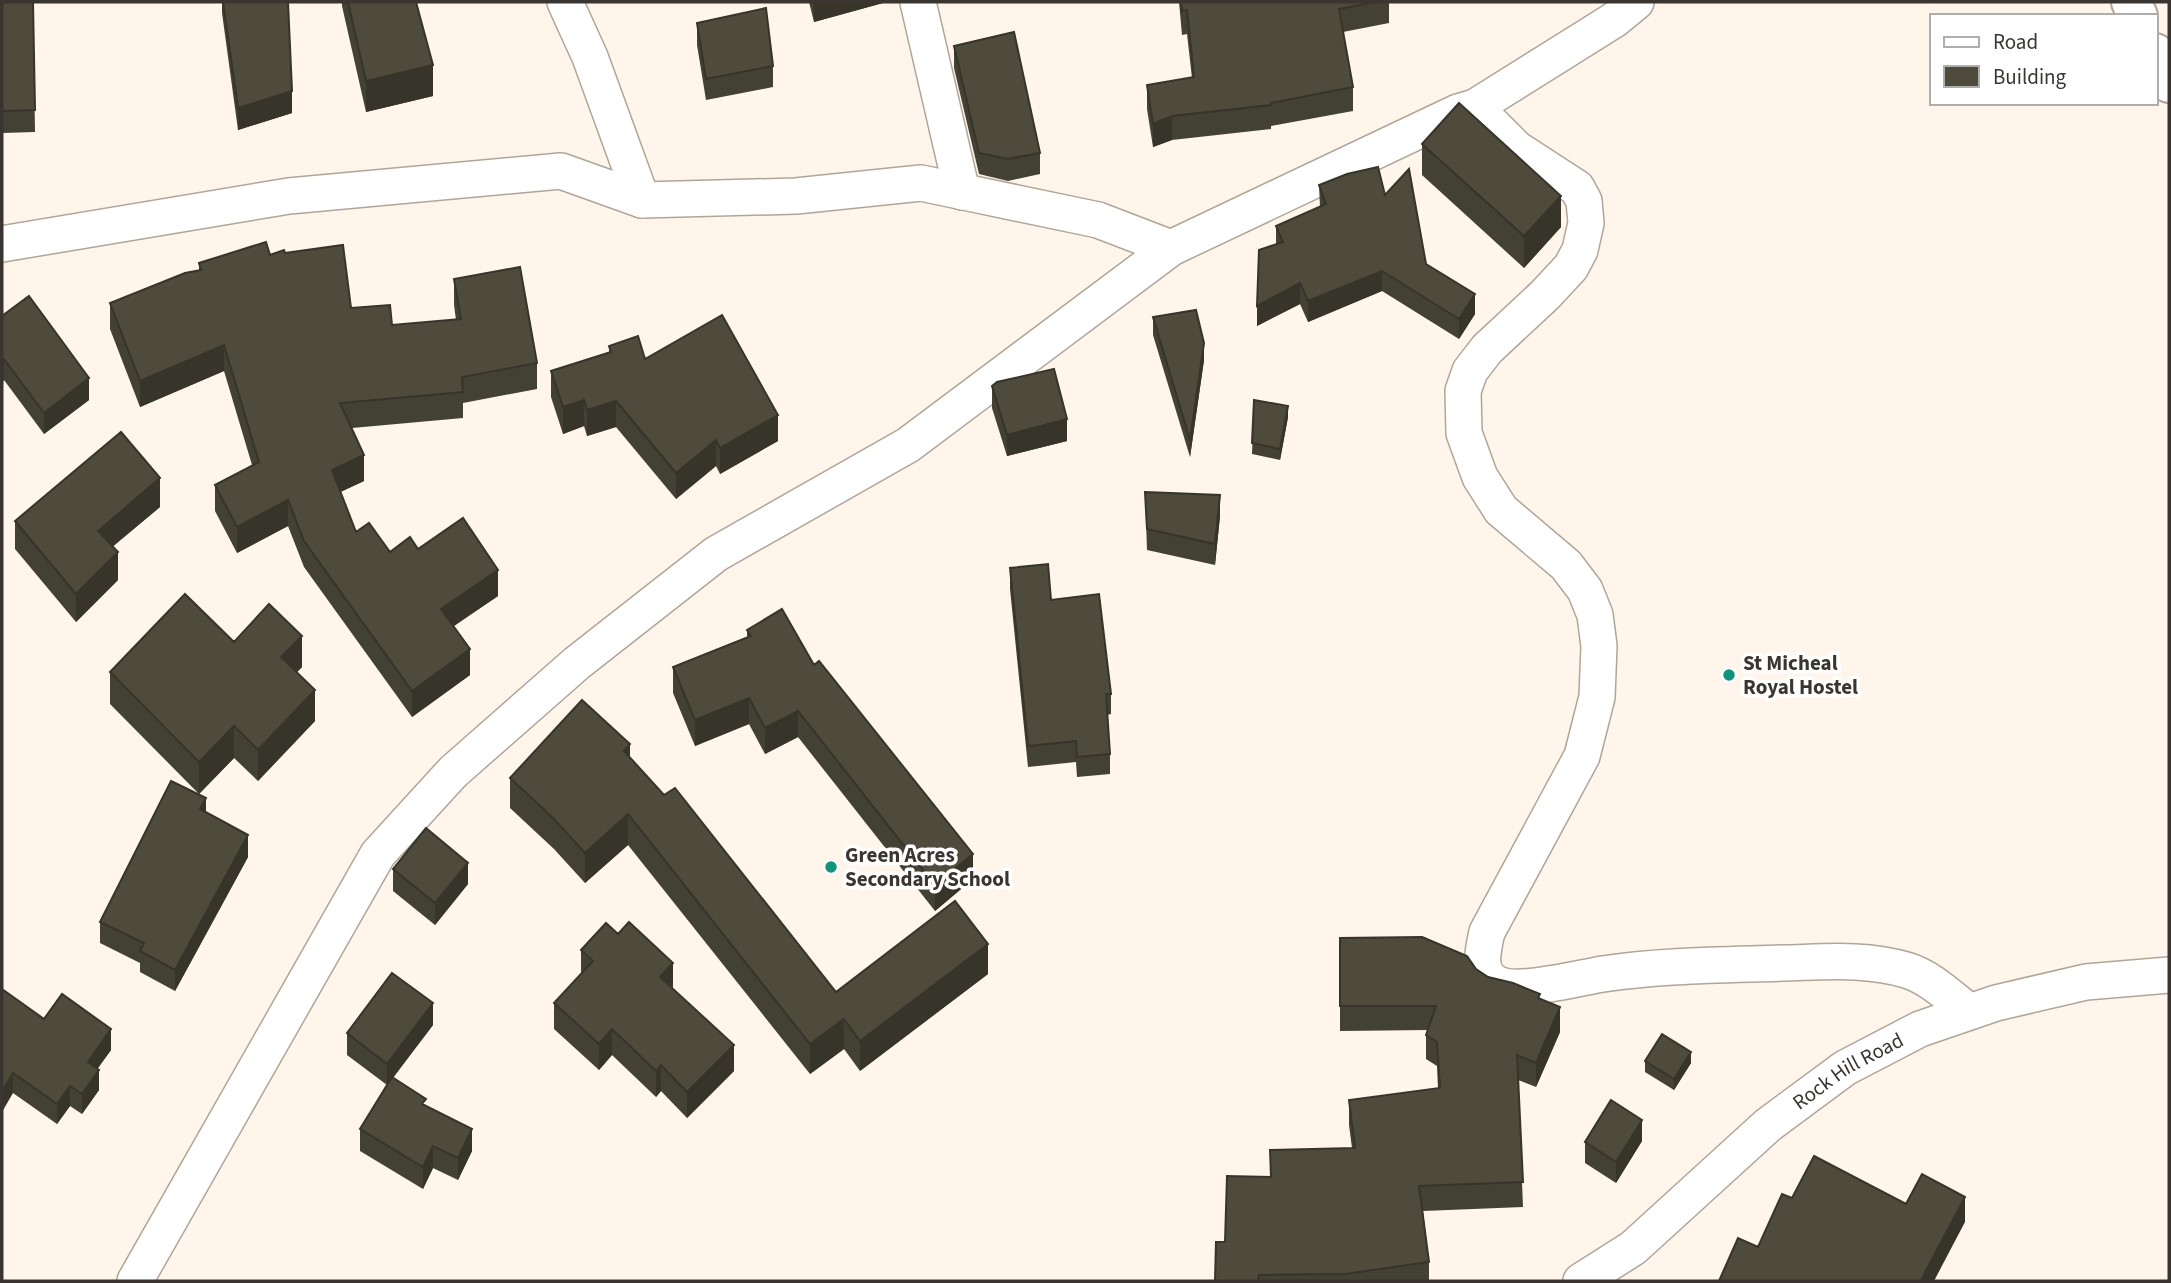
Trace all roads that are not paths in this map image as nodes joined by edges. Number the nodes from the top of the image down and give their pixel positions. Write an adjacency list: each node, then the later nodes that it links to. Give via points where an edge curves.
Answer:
1 (565, 2): 8 (street)
2 (918, 2): 7 (street)
3 (1636, 2): 6 (street)
4 (2157, 57): 5 (main road)
5 (2169, 83)
6 (1475, 107): 10 (street); 12 (street, via 1517,149 1577,188 1584,201 1586,223 1571,267 1470,371 1463,391 1464,433 1480,477 1501,510 1566,565 1585,590 1595,615 1599,646 1597,697 1582,756 1487,932 1484,970 1496,984 1511,988 1648,967 1868,962 1908,971 1935,984)
7 (962, 192): 8 (street, via 921,183 796,196); 10 (street, via 1097,220)
8 (642, 200): 9 (street, via 561,171 289,196)
9 (2, 244)
10 (1171, 248): 13 (street, via 908,445 716,554 577,663 453,772 378,855)
11 (2169, 975): 12 (street, Rock Hill Road, via 2086,982)
12 (1968, 1011): 14 (street, Rock Hill Road, via 1920,1029 1845,1068 1768,1125 1633,1248)
13 (135, 1281)
14 (1581, 1281)

